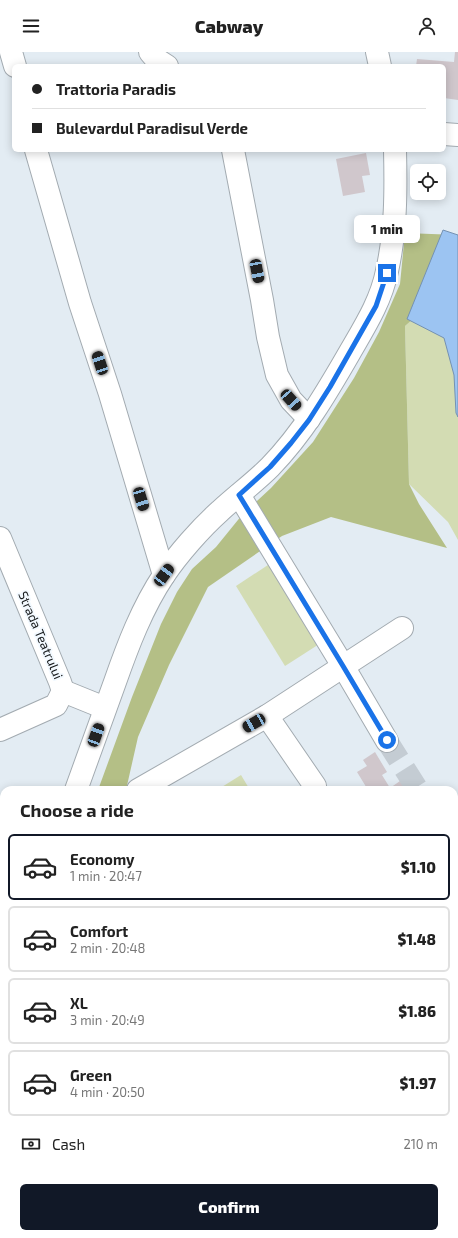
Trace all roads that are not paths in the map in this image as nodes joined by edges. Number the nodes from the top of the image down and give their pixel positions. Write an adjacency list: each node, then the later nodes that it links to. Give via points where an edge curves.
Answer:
1 (11, 52): 4 (street)
2 (150, 52): 5 (street)
3 (377, 52): 6 (street)
4 (14, 64)
5 (164, 64)
6 (380, 64)
7 (446, 134): 8 (street)
8 (458, 135)
9 (37, 152): 15 (street)
10 (232, 152): 12 (street, via 277,375 291,400)
11 (395, 152): 12 (street, via 394,229 387,273 376,306)
12 (309, 420): 13 (street, via 270,467)
13 (239, 495): 15 (street, via 201,531); 17 (street)
14 (0, 538): 18 (street, Strada Teatrului)
15 (164, 575): 19 (street, via 135,628)
16 (402, 628): 17 (street)
17 (343, 666): 20 (street); 22 (street)
18 (63, 691): 19 (street, Strada Teatrului); 21 (street, via 56,706)
19 (105, 708): 23 (street)
20 (267, 716): 24 (street); 25 (street)
21 (0, 730)
22 (387, 740)
23 (77, 786)
24 (145, 786)
25 (315, 786)

